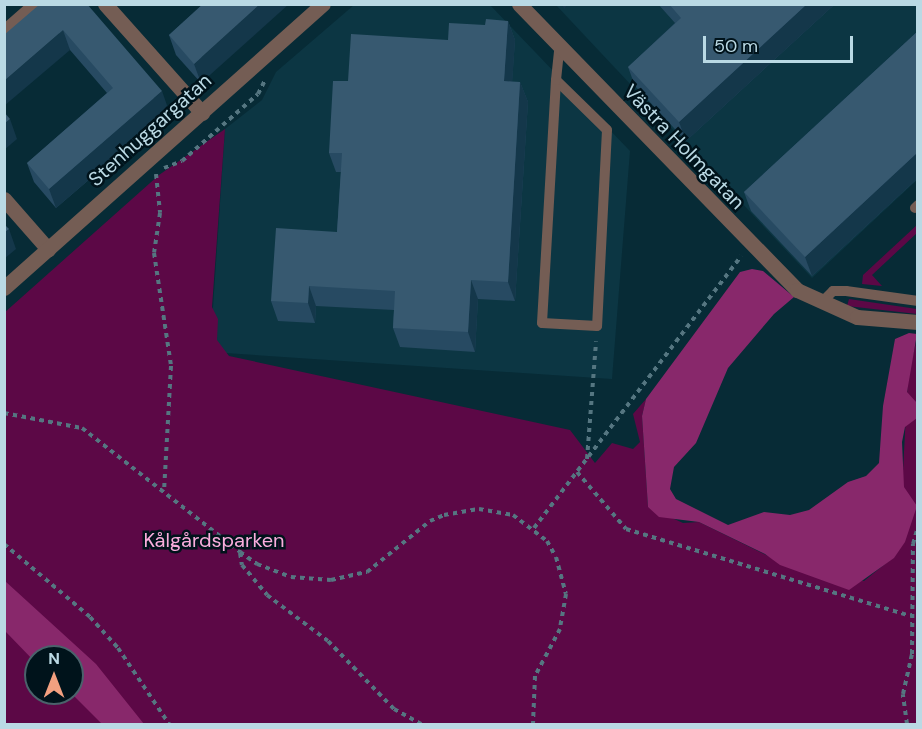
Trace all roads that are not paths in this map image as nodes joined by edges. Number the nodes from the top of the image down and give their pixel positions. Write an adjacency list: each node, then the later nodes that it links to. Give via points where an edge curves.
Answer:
1 (36, 4): 5 (street)
2 (105, 4): 8 (street)
3 (323, 4): 8 (street, Stenhuggargatan)
4 (519, 4): 6 (street, Västra Holmgatan)
5 (4, 32)
6 (559, 49): 7 (lane); 13 (street, Västra Holmgatan, via 750,245 797,290)
7 (556, 80): 7 (lane, via 542,323 597,326 607,130)
8 (201, 113): 10 (street, Stenhuggargatan)
9 (4, 199): 10 (street)
10 (48, 249): 11 (street, Stenhuggargatan)
11 (4, 288)
12 (918, 301): 13 (lane, via 833,291)
13 (825, 305): 14 (street, Västra Holmgatan, via 857,317)
14 (918, 322)

